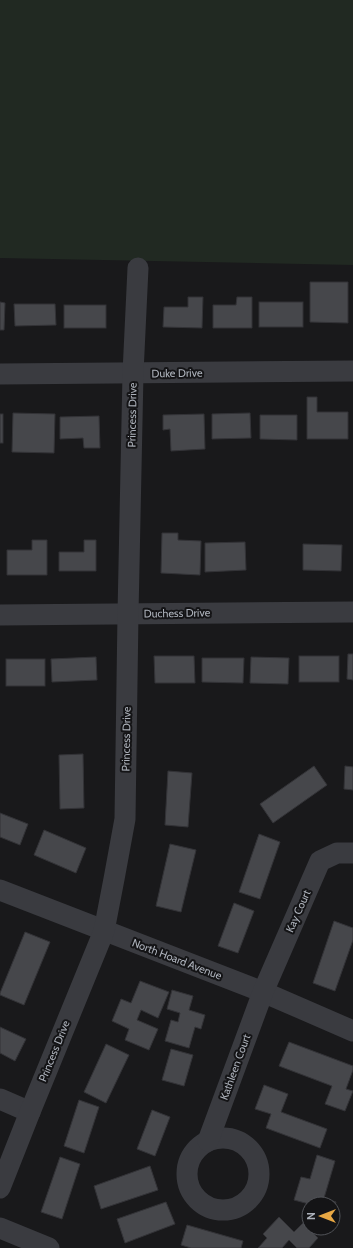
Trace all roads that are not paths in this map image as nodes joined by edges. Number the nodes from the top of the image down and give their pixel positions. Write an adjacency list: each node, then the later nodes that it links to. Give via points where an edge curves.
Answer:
1 (138, 268): 3 (street, Princess Drive)
2 (353, 371): 3 (street, Duke Drive)
3 (134, 373): 4 (street, Duke Drive); 6 (street, Princess Drive)
4 (0, 374)
5 (353, 612): 6 (street, Duchess Drive)
6 (128, 614): 7 (street, Duchess Drive); 10 (street, Princess Drive, via 125,819)
7 (0, 615)
8 (353, 852): 11 (street, Kay Court, via 337,853 320,861)
9 (0, 890): 10 (street, North Hoard Avenue)
10 (104, 931): 11 (street, North Hoard Avenue); 14 (street, Princess Drive)
11 (263, 992): 12 (street, North Hoard Avenue); 15 (street, Kathleen Court)
12 (353, 1030)
13 (0, 1100): 14 (street)
14 (30, 1112): 16 (street, Princess Drive)
15 (208, 1141)
16 (0, 1188)
17 (0, 1228): 18 (street)
18 (49, 1248)

